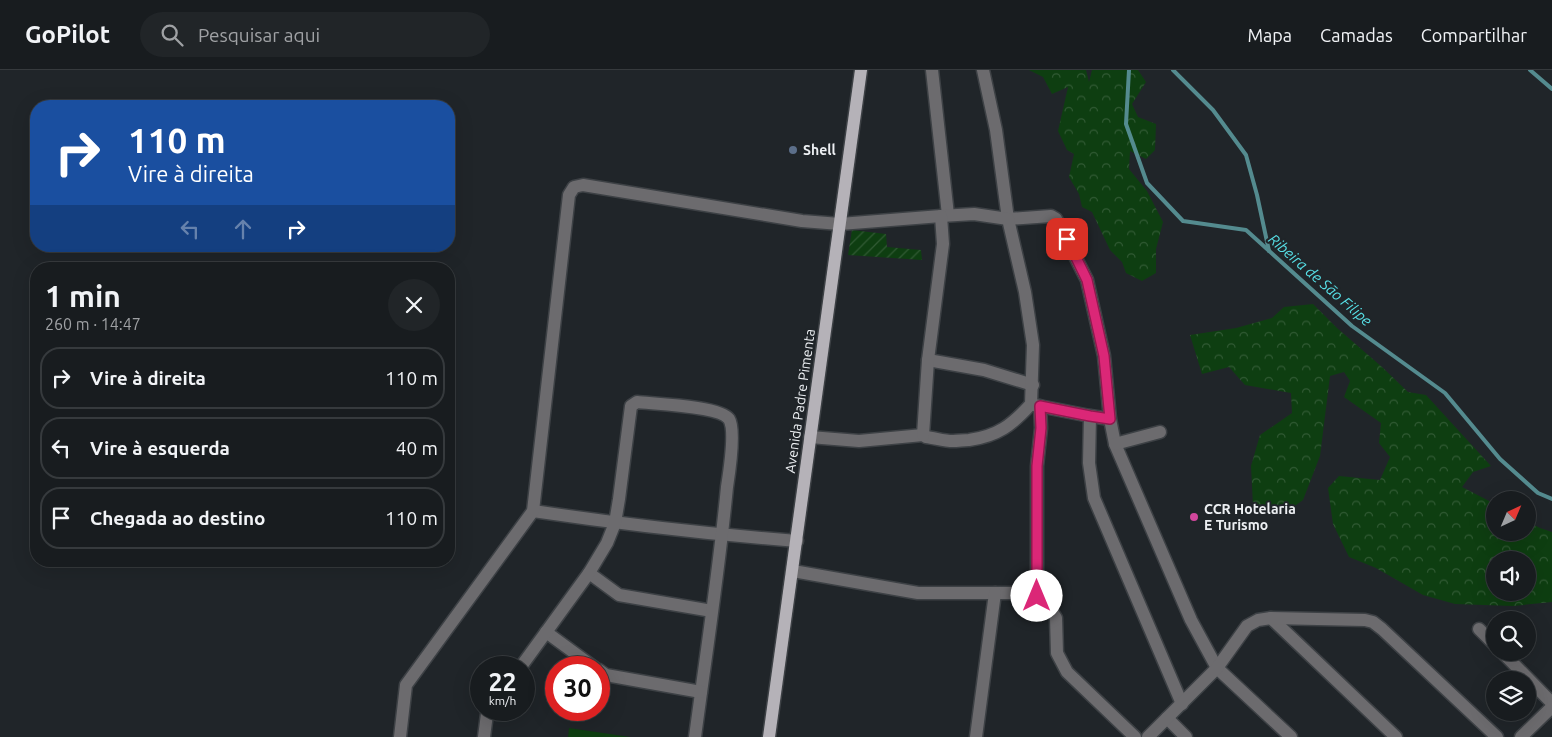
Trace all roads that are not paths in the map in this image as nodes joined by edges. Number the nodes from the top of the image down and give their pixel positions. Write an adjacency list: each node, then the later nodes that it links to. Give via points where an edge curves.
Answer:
1 (861, 70): 6 (main road, Avenida Padre Pimenta)
2 (932, 70): 4 (street)
3 (983, 70): 5 (street, via 996,130)
4 (944, 215): 5 (street, via 974,214); 6 (street); 7 (street)
5 (1008, 219): 8 (street, via 1031,327); 11 (street, via 1051,216 1061,225 1087,280 1104,356)
6 (840, 224): 14 (main road, Avenida Padre Pimenta); 16 (street, via 802,221 583,185 574,187 569,195)
7 (928, 360): 8 (street, via 984,370); 13 (street)
8 (1033, 385): 9 (street)
9 (1036, 405): 10 (street); 13 (street, via 994,435 954,441); 23 (street, via 1041,428 1037,466)
10 (1090, 416): 11 (street); 36 (street, via 1088,463 1094,498)
11 (1110, 419): 15 (street)
12 (1160, 432): 15 (street)
13 (923, 435): 14 (street, via 859,441)
14 (810, 437): 19 (main road, Avenida Padre Pimenta)
15 (1115, 444): 32 (street, via 1191,620)
16 (533, 511): 17 (street); 40 (street, via 406,685)
17 (615, 523): 18 (street); 18 (street, via 631,406 637,402 687,407 723,414 730,420 731,456); 21 (street)
18 (722, 535): 19 (street); 24 (street)
19 (797, 541): 20 (main road, Avenida Padre Pimenta)
20 (793, 571): 22 (street, via 918,593); 43 (main road, Avenida Padre Pimenta)
21 (589, 573): 24 (street, via 618,595); 27 (street)
22 (995, 593): 23 (street); 44 (street)
23 (1037, 596): 45 (street, via 1056,618 1057,653 1067,672)
24 (712, 611): 34 (street)
25 (1271, 618): 32 (street, via 1247,626); 49 (street); 50 (street, via 1373,622)
26 (1479, 628): 28 (street)
27 (546, 632): 29 (street); 30 (street)
28 (1486, 635)
29 (529, 656)
30 (579, 656)
31 (1511, 661): 35 (street)
32 (1217, 668): 36 (street); 48 (street)
33 (610, 676): 34 (street)
34 (701, 692): 42 (street)
35 (1552, 703)
36 (1182, 704): 38 (street)
37 (1552, 707): 51 (street)
38 (1167, 718): 46 (street); 47 (street)
39 (486, 721): 41 (street)
40 (400, 737)
41 (484, 737)
42 (695, 737)
43 (770, 737)
44 (976, 737)
45 (1135, 737)
46 (1148, 737)
47 (1186, 737)
48 (1291, 737)
49 (1396, 737)
50 (1497, 737)
51 (1520, 737)

